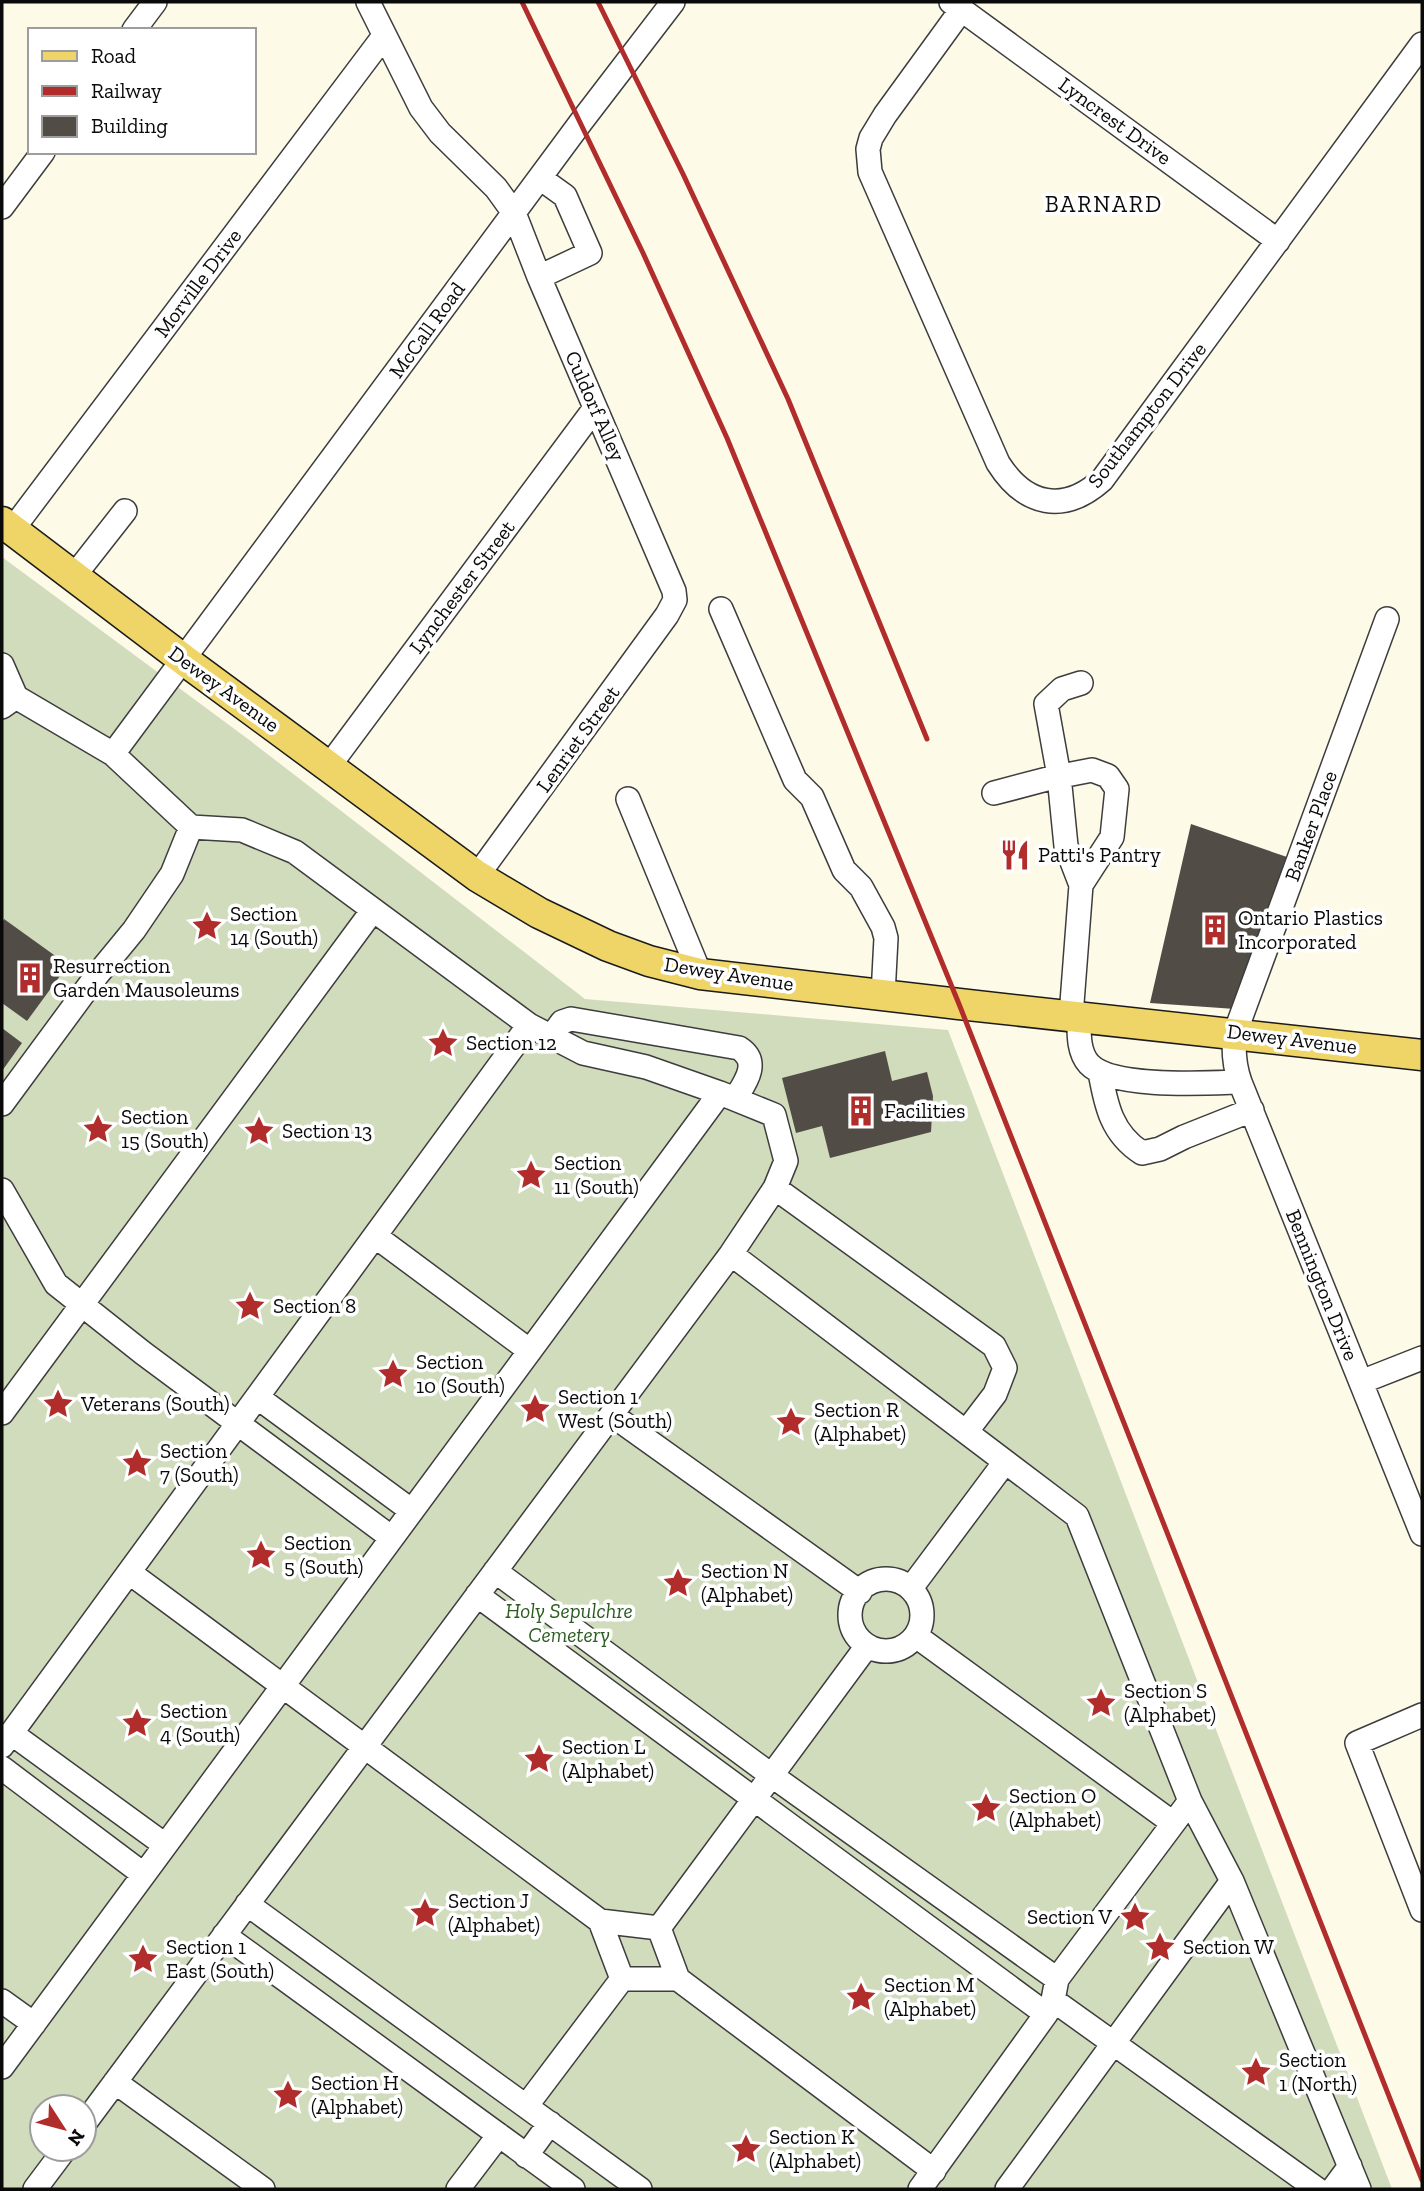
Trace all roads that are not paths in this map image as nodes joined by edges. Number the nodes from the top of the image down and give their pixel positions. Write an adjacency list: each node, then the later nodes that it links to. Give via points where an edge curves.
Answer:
1 (155, 2): 5 (street)
2 (368, 2): 6 (street, Culdorf Alley)
3 (673, 2): 9 (street, McCall Road)
4 (957, 6): 12 (street, Lyncrest Drive); 12 (street, Southampton Drive, via 871,138 868,159 875,187 998,463 1022,491 1042,500 1065,501 1078,498 1102,480)
5 (136, 28)
6 (384, 36): 11 (street, Culdorf Alley, via 421,108); 16 (street, Morville Drive)
7 (1422, 44): 12 (street, Southampton Drive)
8 (42, 154): 10 (street)
9 (540, 177): 11 (street, McCall Road); 13 (street, via 565,197 590,253)
10 (2, 207)
11 (514, 213): 13 (street, Culdorf Alley); 21 (street, McCall Road)
12 (1278, 241)
13 (538, 277): 14 (street, Culdorf Alley)
14 (595, 408): 18 (street, Culdorf Alley, via 672,582); 26 (street, Lynchester Street)
15 (125, 511): 17 (street)
16 (7, 526): 17 (main road, Dewey Avenue)
17 (74, 576): 21 (main road, Dewey Avenue)
18 (675, 600): 31 (street, Lenriet Street)
19 (721, 609): 35 (street, via 795,779 812,797 844,870 861,887 883,927)
20 (1387, 619): 38 (street, Banker Place)
21 (184, 660): 25 (street, McCall Road); 26 (main road, Dewey Avenue)
22 (2, 665): 24 (street)
23 (1081, 683): 27 (street, via 1062,689 1046,704)
24 (9, 702): 25 (street)
25 (113, 754): 30 (street)
26 (329, 766): 31 (main road, Dewey Avenue)
27 (1059, 776): 28 (street); 32 (street, via 1066,846); 32 (street, via 1092,770 1108,776 1116,789 1112,837)
28 (995, 793)
29 (628, 799): 34 (street)
30 (191, 827): 33 (street, via 242,830 295,852); 44 (street, via 172,874 135,930)
31 (477, 876): 34 (main road, Dewey Avenue, via 582,935 649,961)
32 (1081, 885): 36 (street)
33 (373, 910): 37 (street); 50 (street)
34 (700, 974): 35 (main road, Dewey Avenue)
35 (883, 995): 36 (main road, Dewey Avenue)
36 (1075, 1017): 38 (main road, Dewey Avenue); 41 (street, via 1089,1064)
37 (529, 1025): 39 (street); 48 (street)
38 (1235, 1032): 40 (main road, Dewey Avenue); 42 (street, Bennington Drive, via 1234,1064)
39 (551, 1037): 43 (street, via 583,1053 646,1067); 43 (street, via 562,1022 570,1020 739,1048 751,1063 748,1077)
40 (1422, 1055)
41 (1100, 1072): 42 (street, via 1133,1081); 45 (street, via 1119,1134 1142,1153)
42 (1240, 1082): 45 (street, Bennington Drive)
43 (728, 1096): 46 (street, via 774,1115 786,1161); 51 (street)
44 (2, 1104)
45 (1252, 1110): 53 (street, Bennington Drive)
46 (775, 1188): 49 (street); 58 (street, via 994,1346 1006,1368 995,1394)
47 (2, 1191): 50 (street, via 56,1284)
48 (375, 1236): 51 (street); 54 (street)
49 (731, 1254): 56 (street); 58 (street)
50 (83, 1305): 55 (street); 57 (street)
51 (530, 1351): 60 (street)
52 (1422, 1358): 53 (street)
53 (1361, 1382): 61 (street, Bennington Drive)
54 (257, 1397): 57 (street); 60 (street)
55 (2, 1413)
56 (612, 1415): 63 (street); 66 (street)
57 (239, 1423): 62 (street); 64 (street)
58 (966, 1432): 59 (street)
59 (1005, 1462): 65 (street); 77 (street, via 1077,1516)
60 (412, 1511): 62 (street)
61 (1422, 1534)
62 (392, 1538): 70 (street)
63 (495, 1571): 67 (street); 75 (street)
64 (130, 1573): 70 (street); 72 (street)
65 (911, 1588): 66 (street, via 889,1579 877,1580); 68 (street, via 923,1616)
66 (860, 1592): 69 (street, via 850,1616 852,1628)
67 (477, 1595): 73 (street); 76 (street)
68 (916, 1636): 69 (street, via 888,1652); 78 (street)
69 (867, 1646): 75 (street)
70 (283, 1686): 73 (street); 79 (street)
71 (1422, 1715): 83 (street, via 1357,1743)
72 (7, 1739): 79 (street)
73 (364, 1747): 82 (street); 84 (street)
74 (2, 1768): 80 (street)
75 (771, 1775): 76 (street); 89 (street)
76 (752, 1800): 85 (street); 89 (street)
77 (1190, 1801): 78 (street); 81 (street)
78 (1173, 1823): 89 (street)
79 (166, 1845): 80 (street)
80 (144, 1874): 91 (street)
81 (1232, 1881): 92 (street); 101 (street)
82 (247, 1904): 86 (street); 96 (street)
83 (1422, 1910)
84 (600, 1922): 85 (street); 87 (street)
85 (659, 1927): 88 (street)
86 (224, 1935): 94 (street); 98 (street)
87 (622, 1979): 88 (street); 96 (street)
88 (678, 1979): 102 (street)
89 (1052, 1998): 92 (street); 102 (street)
90 (2, 2001): 91 (street)
91 (33, 2024): 93 (street)
92 (1114, 2044): 109 (street); 110 (street)
93 (2, 2067)
94 (115, 2082): 95 (street); 104 (street)
95 (98, 2105)
96 (527, 2105): 97 (street)
97 (550, 2123): 99 (street); 107 (street)
98 (499, 2135): 99 (street); 105 (street)
99 (526, 2156): 106 (street)
100 (54, 2163): 103 (street)
101 (1350, 2166): 111 (street); 112 (street)
102 (934, 2171): 108 (street)
103 (35, 2189)
104 (263, 2189)
105 (458, 2189)
106 (573, 2189)
107 (640, 2189)
108 (920, 2189)
109 (1007, 2189)
110 (1317, 2189)
111 (1333, 2189)
112 (1359, 2189)

